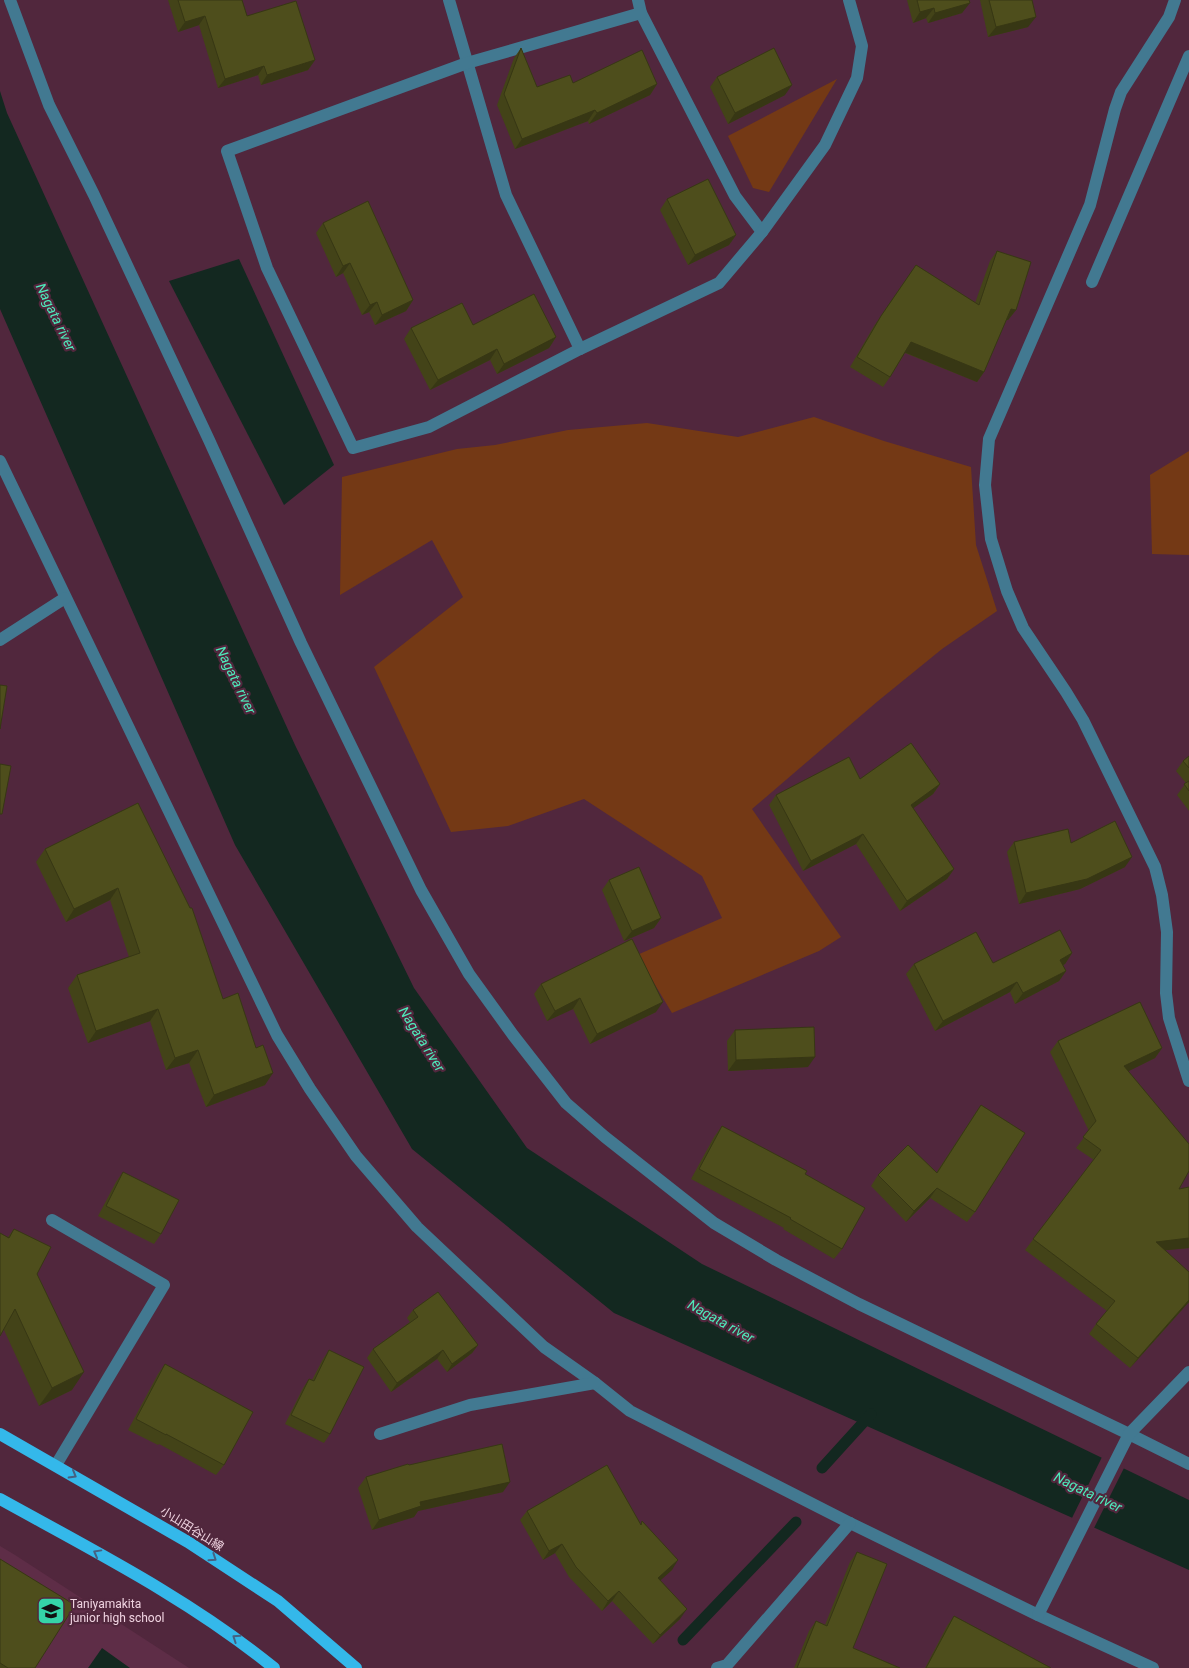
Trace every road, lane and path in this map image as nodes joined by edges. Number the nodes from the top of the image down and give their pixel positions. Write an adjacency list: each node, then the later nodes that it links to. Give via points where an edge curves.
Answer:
1 (10, 0): 21 (street, via 49,105 176,370 305,652 422,890 469,974 512,1036 566,1103 714,1223 859,1304)
2 (449, 0): 8 (street)
3 (638, 0): 6 (street)
4 (849, 0): 9 (street, via 862,46 858,78 825,144)
5 (1175, 0): 15 (street, via 1169,17 1121,92 1114,109 1090,206 989,439 985,485 991,539 1007,591 1023,628 1083,720 1155,867 1167,932 1169,1018)
6 (641, 13): 8 (street); 9 (street, via 735,196)
7 (1189, 56): 10 (street)
8 (467, 63): 11 (street, via 506,195); 11 (street, via 227,151 267,268 353,448 429,427)
9 (762, 232): 11 (street, via 719,283)
10 (1092, 282)
11 (580, 349)
12 (0, 461): 13 (street)
13 (65, 598): 14 (street); 18 (street, via 277,1035 310,1089 356,1156 417,1227 544,1347)
14 (0, 640)
15 (1189, 1080)
16 (52, 1220): 23 (street, via 164,1285)
17 (1189, 1372): 21 (street)
18 (595, 1383): 20 (street, via 470,1405); 25 (street, via 630,1411)
19 (0, 1434): 23 (main road, 小山田谷山線)
20 (380, 1434)
21 (1129, 1434): 22 (street); 26 (street)
22 (1189, 1464)
23 (56, 1465): 29 (main road, 小山田谷山線, one-way to 29, via 188,1542 278,1601)
24 (0, 1499): 28 (main road, one-way to 24, via 242,1642 149,1582)
25 (850, 1523): 26 (street); 27 (street)
26 (1038, 1616): 30 (street)
27 (725, 1667)
28 (274, 1668)
29 (356, 1668)
30 (1153, 1668)

